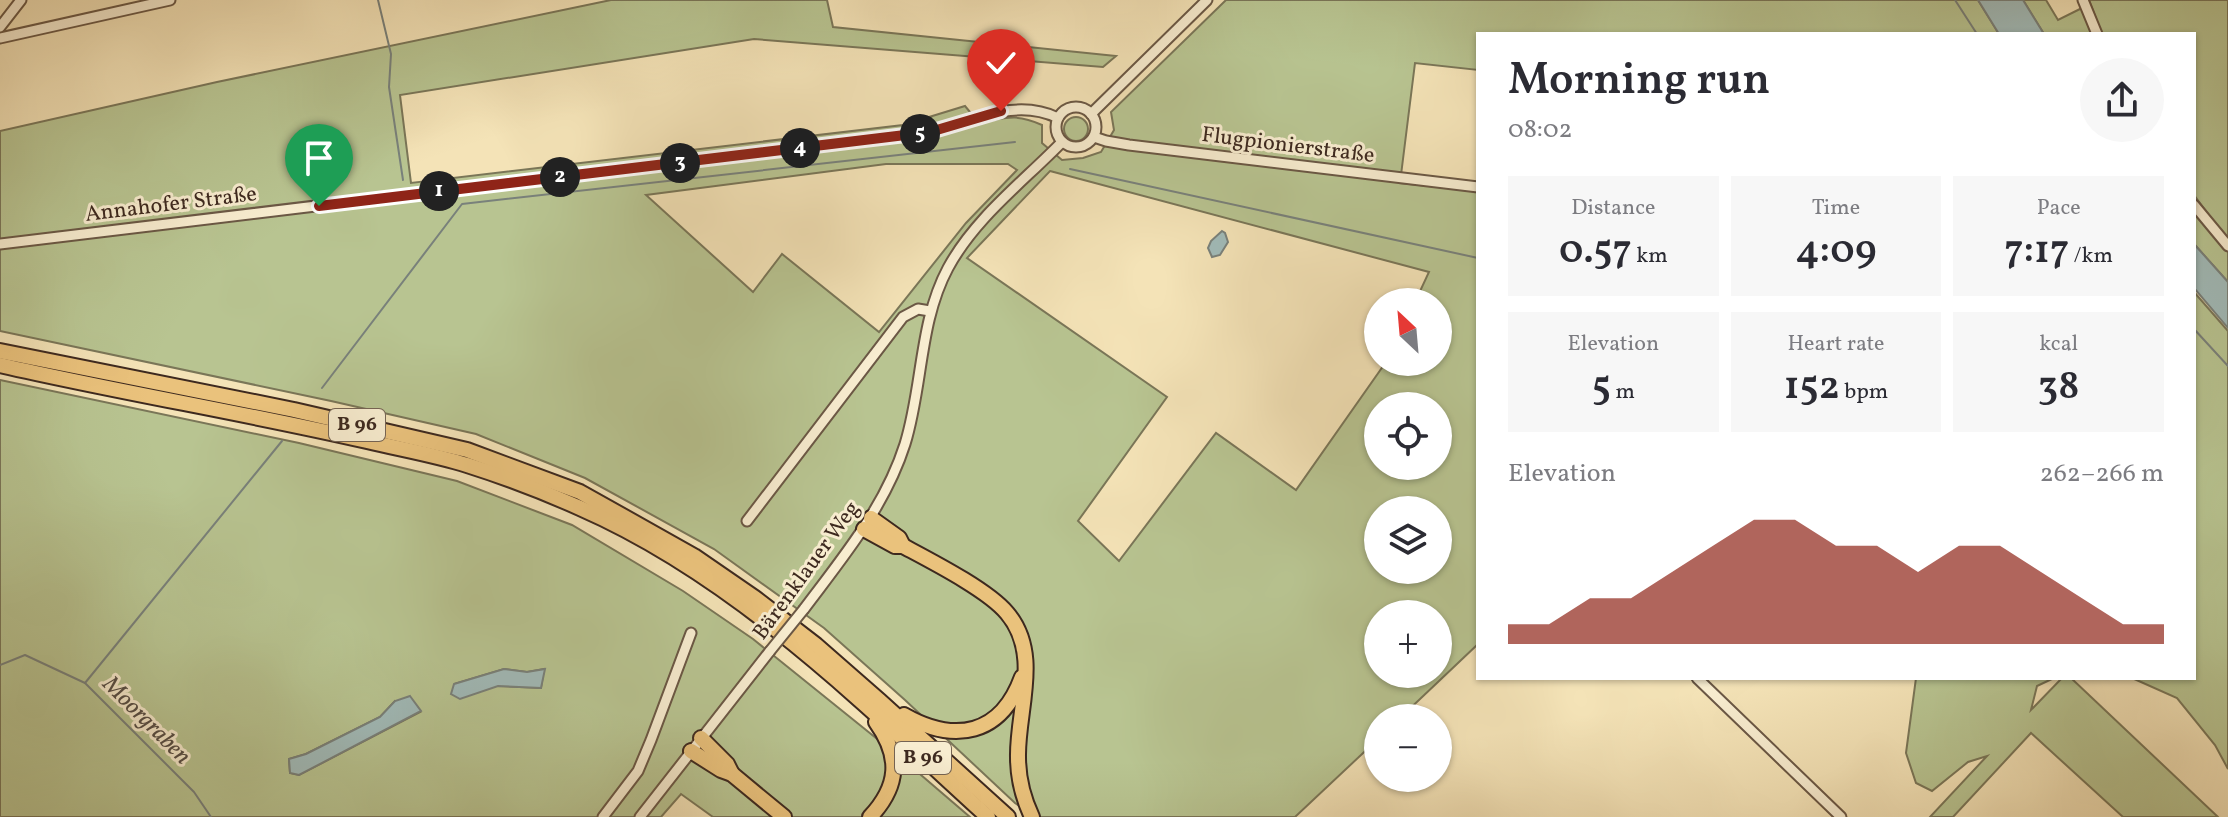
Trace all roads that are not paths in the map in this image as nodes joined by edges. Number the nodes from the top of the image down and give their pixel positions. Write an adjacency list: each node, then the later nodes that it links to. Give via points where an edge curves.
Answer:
1 (21, 0): 5 (street)
2 (170, 0): 7 (street)
3 (1207, 0): 8 (street)
4 (2083, 0): 6 (street)
5 (0, 27)
6 (2096, 32)
7 (0, 38)
8 (1091, 114): 9 (street, via 1073,107); 10 (street, via 1097,126)
9 (1058, 118): 11 (street, via 1056,131); 14 (street, Annahofer Straße, via 1021,109 1001,111 919,134)
10 (1094, 137): 11 (street, via 1080,148); 12 (street, Flugpionierstraße)
11 (1062, 142): 16 (street, Bärenklauer Weg, via 971,234)
12 (1476, 187)
13 (2196, 207): 15 (street)
14 (0, 244)
15 (2228, 246)
16 (930, 311): 19 (street, via 918,309 903,317); 20 (street, Bärenklauer Weg, via 904,445)
17 (0, 351): 25 (highway, B 96, via 467,450 580,492 743,589)
18 (0, 365): 24 (highway, B 96, via 466,464 580,508 686,566)
19 (747, 521)
20 (868, 523): 22 (highway, via 899,538 903,546 1007,612 1023,646); 26 (street, Bärenklauer Weg, bridge)
21 (691, 633): 29 (street, via 638,771)
22 (1025, 669): 25 (highway, via 1000,714 969,730 931,729); 35 (highway, via 1017,755)
23 (1699, 680): 36 (street)
24 (859, 700): 32 (highway, via 886,738 893,765 891,786); 33 (highway, B 96)
25 (880, 701): 34 (highway, B 96)
26 (701, 738): 27 (street, Bärenklauer Weg); 28 (highway)
27 (691, 751): 28 (highway); 30 (street, Bärenklauer Weg)
28 (732, 774): 31 (highway)
29 (603, 817)
30 (640, 817)
31 (784, 817)
32 (870, 817)
33 (988, 817)
34 (1008, 817)
35 (1032, 817)
36 (1841, 817)

